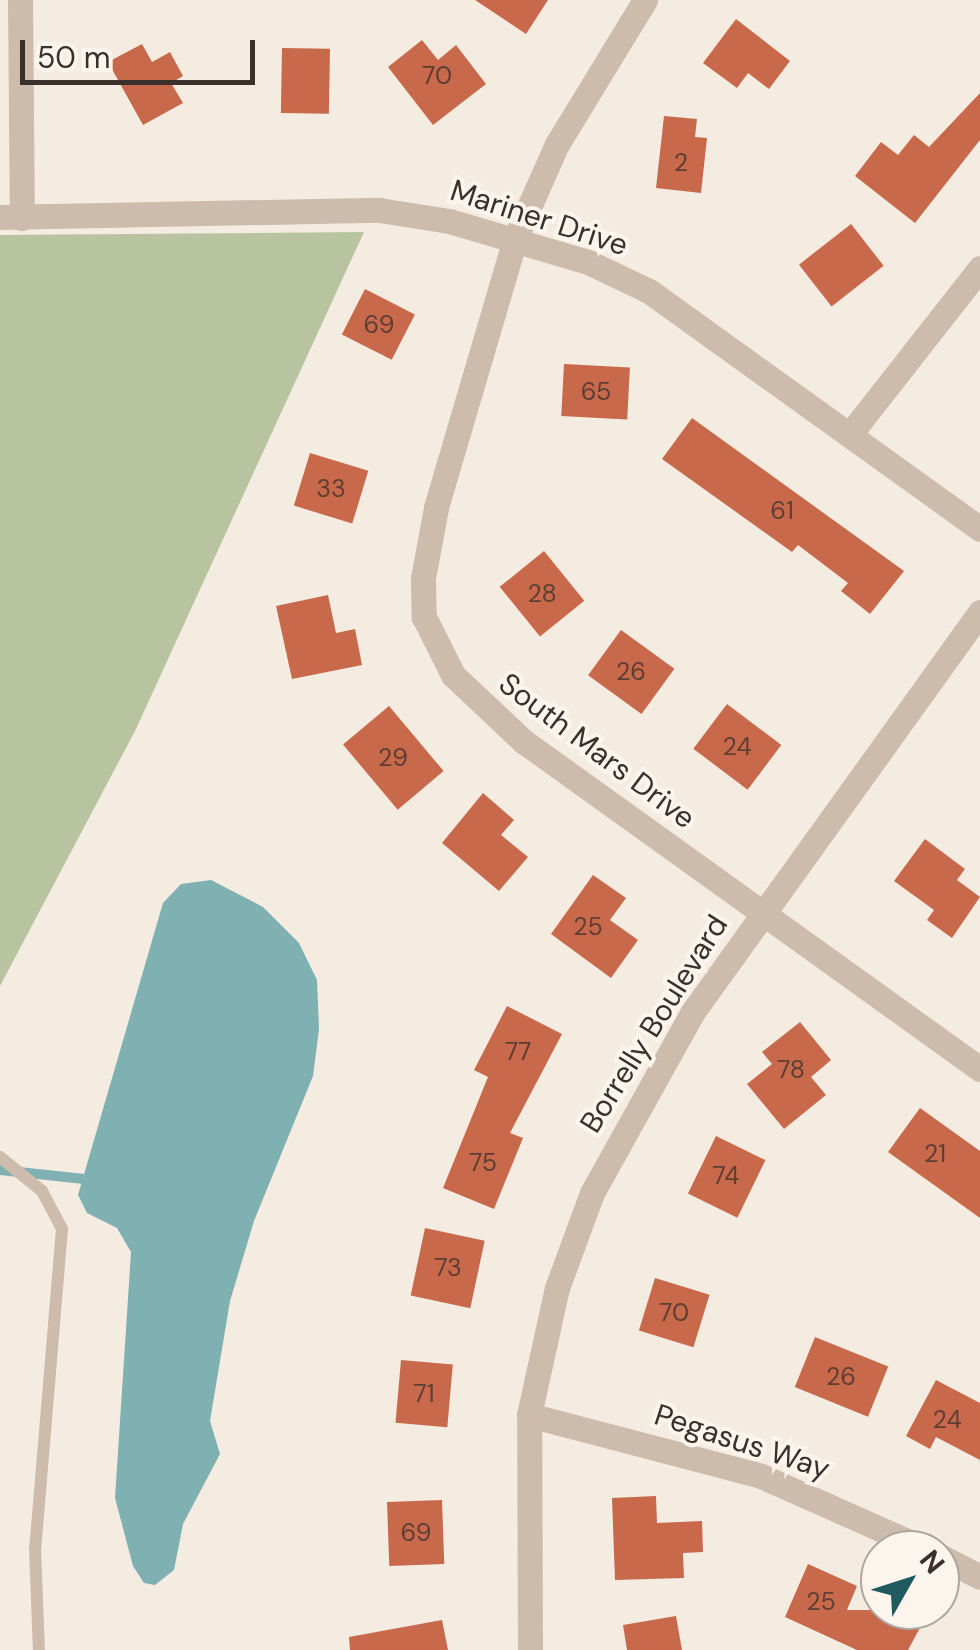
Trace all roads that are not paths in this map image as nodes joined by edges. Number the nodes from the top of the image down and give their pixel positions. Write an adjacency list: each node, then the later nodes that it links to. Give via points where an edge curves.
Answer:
1 (20, 0): 3 (street)
2 (645, 0): 4 (street, South Mars Drive, via 557,144)
3 (11, 217): 4 (street, Mariner Drive, via 380,210)
4 (516, 239): 6 (street, Mariner Drive, via 648,291); 9 (street, South Mars Drive, via 436,508 423,578 424,617 440,655 474,700)
5 (980, 268): 6 (street)
6 (850, 434): 7 (street, Mariner Drive)
7 (980, 529)
8 (980, 612): 9 (street, Borrelly Boulevard)
9 (762, 913): 10 (street, South Mars Drive); 12 (street, Borrelly Boulevard, via 635,1105 592,1193 557,1288)
10 (980, 1070)
11 (0, 1157): 14 (lane, via 42,1191 62,1229 35,1548)
12 (529, 1415): 13 (street, Pegasus Way, via 761,1476); 15 (street, Borrelly Boulevard)
13 (882, 1530)
14 (39, 1650)
15 (530, 1650)

